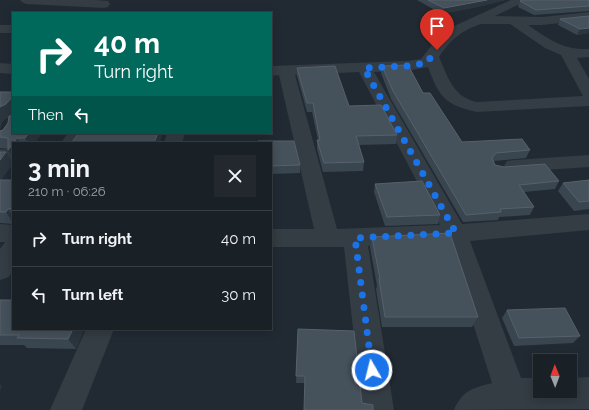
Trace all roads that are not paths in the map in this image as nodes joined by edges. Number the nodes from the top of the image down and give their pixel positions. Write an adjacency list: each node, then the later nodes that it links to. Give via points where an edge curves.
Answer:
1 (26, 0): 3 (street)
2 (520, 0): 5 (street)
3 (104, 4)
4 (589, 16): 6 (street)
5 (478, 20): 6 (street); 11 (street, via 456,30 444,39)
6 (516, 22): 9 (street, via 558,50)
7 (0, 29): 8 (street)
8 (12, 30)
9 (567, 53): 10 (street); 16 (street)
10 (589, 53)
11 (432, 57): 14 (street, via 426,63 408,66); 17 (street, via 448,94 464,106)
12 (0, 68): 13 (street)
13 (12, 68)
14 (364, 68): 15 (street); 23 (street)
15 (279, 71): 26 (street)
16 (589, 93)
17 (589, 100)
18 (0, 155): 19 (street)
19 (12, 156)
20 (589, 161): 21 (street)
21 (500, 167)
22 (589, 222): 23 (street)
23 (456, 233): 26 (street); 30 (street)
24 (10, 236): 27 (street)
25 (272, 238): 26 (street)
26 (341, 238): 32 (street)
27 (0, 270)
28 (100, 330): 31 (street)
29 (589, 393): 30 (street)
30 (511, 394): 33 (street, via 479,402)
31 (66, 410)
32 (378, 410)
33 (470, 410)

